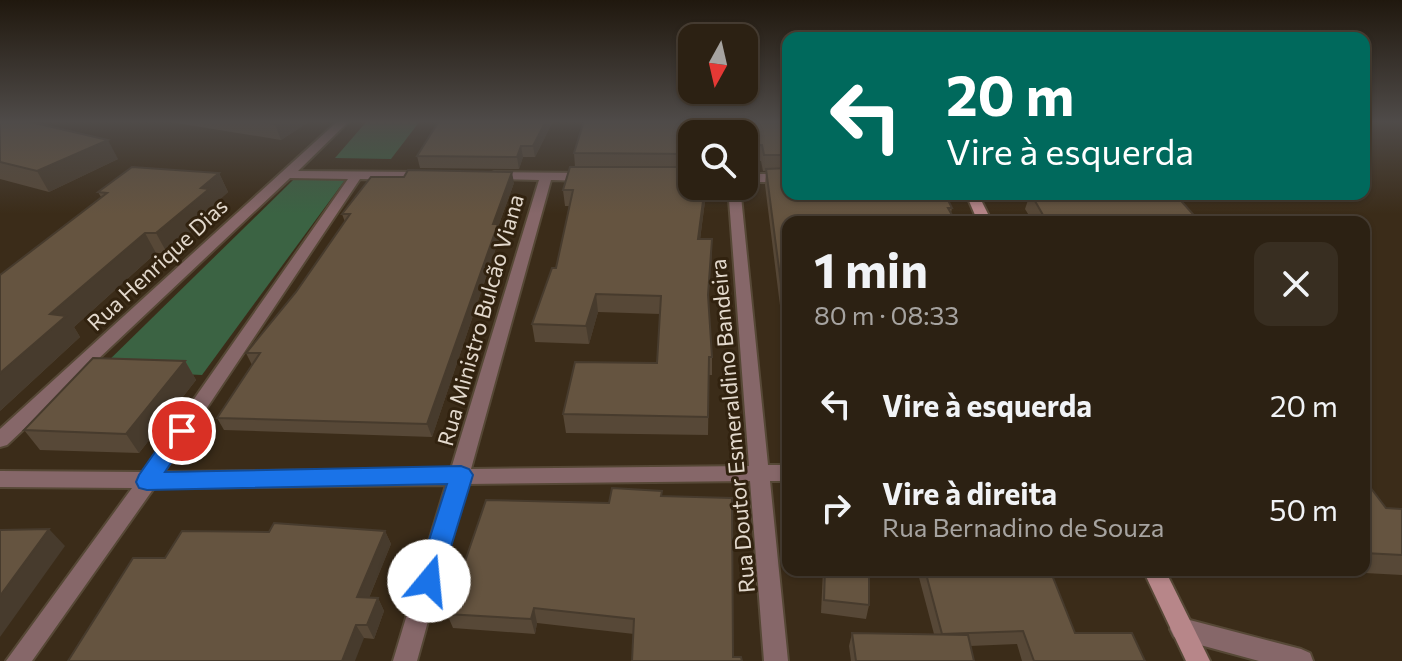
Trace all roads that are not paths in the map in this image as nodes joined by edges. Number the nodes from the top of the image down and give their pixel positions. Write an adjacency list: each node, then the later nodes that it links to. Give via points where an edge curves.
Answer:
1 (311, 152): 2 (street, Rua Henrique Dias)
2 (287, 174): 3 (street); 11 (street, Rua Henrique Dias)
3 (356, 176): 4 (street); 16 (street)
4 (435, 176)
5 (483, 176): 6 (street)
6 (546, 177): 7 (street); 14 (street, Rua Ministro Bulcão Viana)
7 (604, 177)
8 (758, 178): 9 (street)
9 (782, 178)
10 (735, 200): 12 (street, Rua Doutor Esmeraldino Bandeira)
11 (0, 440)
12 (760, 473): 13 (street); 14 (street); 21 (street, Rua Doutor Esmeraldino Bandeira)
13 (782, 473)
14 (461, 475): 16 (street); 20 (street, Rua Ministro Bulcão Viana)
15 (0, 479): 16 (street)
16 (147, 482): 19 (street)
17 (1157, 576): 18 (main road)
18 (1182, 629): 22 (main road); 23 (street)
19 (18, 661)
20 (405, 661)
21 (776, 661)
22 (1198, 661)
23 (1301, 661)

